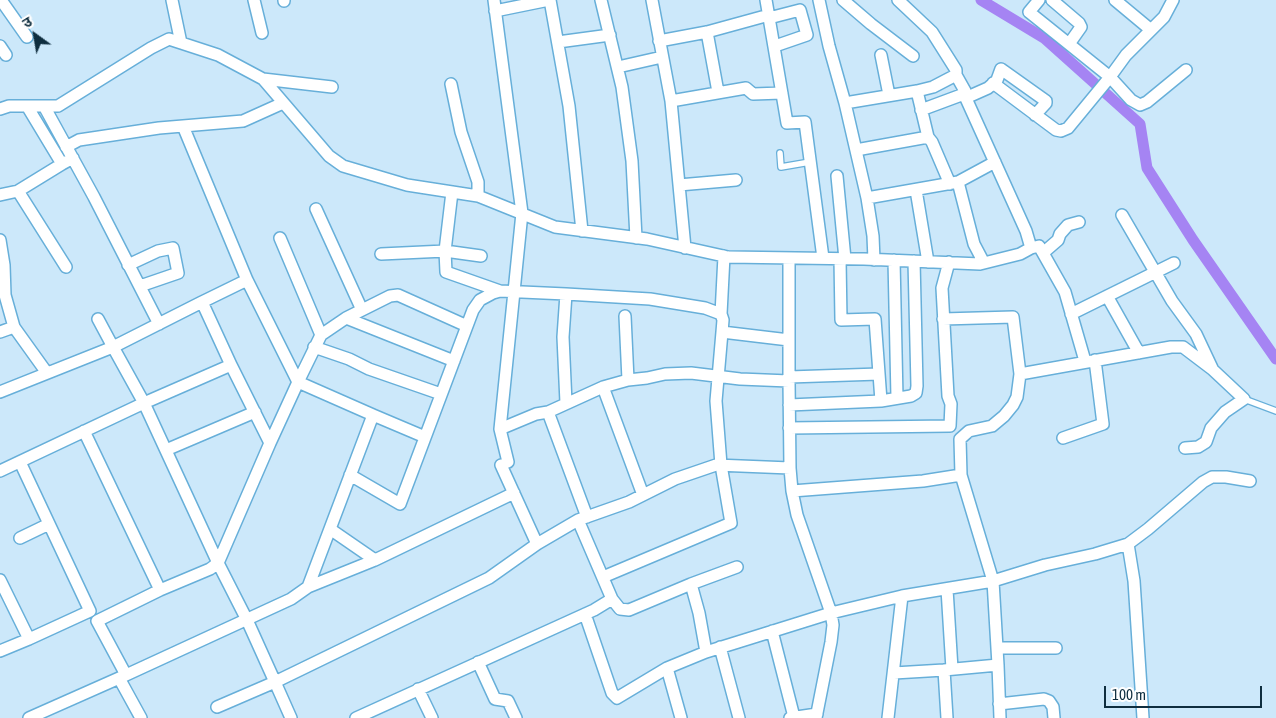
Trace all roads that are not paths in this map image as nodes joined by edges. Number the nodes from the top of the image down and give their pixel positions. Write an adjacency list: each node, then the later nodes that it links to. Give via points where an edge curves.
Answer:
1 (1, 0): 21 (street)
2 (172, 0): 24 (street)
3 (254, 0): 19 (street)
4 (550, 0): 15 (street); 23 (street)
5 (601, 0): 20 (street)
6 (652, 0): 22 (street)
7 (766, 0): 16 (street)
8 (819, 0): 45 (street)
9 (843, 0): 28 (street)
10 (898, 0): 32 (street, via 932,32)
11 (1039, 0): 25 (street, via 1030,12)
12 (1052, 0): 25 (street, via 1082,28)
13 (1115, 0): 17 (street)
14 (1173, 0): 17 (street, via 1164,17)
15 (495, 5): 70 (street)
16 (769, 17): 18 (street); 26 (street); 26 (street, via 800,10 807,35)
17 (1151, 30): 34 (street)
18 (708, 32): 22 (street); 39 (street)
19 (262, 33)
20 (610, 35): 23 (street); 30 (street)
21 (27, 37)
22 (659, 41): 29 (street)
23 (558, 42): 73 (street, via 569,106)
24 (181, 43): 33 (street, via 218,55); 47 (street, via 169,39 58,106)
25 (1069, 44): 34 (street)
26 (775, 46): 40 (street)
27 (881, 55): 42 (street)
28 (913, 56)
29 (662, 57): 30 (street); 43 (street)
30 (618, 67): 75 (street, via 632,161)
31 (1186, 70): 34 (street, via 1140,105)
32 (956, 75): 38 (street); 41 (street)
33 (263, 79): 37 (street); 44 (street)
34 (1108, 80): 50 (street, via 1068,128 1056,130)
35 (994, 83): 41 (street, via 977,94); 50 (street); 50 (street, via 1001,69 1046,100)
36 (451, 84): 67 (street, via 461,132 478,182)
37 (332, 87)
38 (917, 91): 42 (street); 49 (street)
39 (718, 92): 40 (street, via 746,88 753,94); 43 (street)
40 (782, 93): 57 (street, via 787,123 805,122)
41 (964, 94): 49 (street); 58 (street)
42 (889, 95): 45 (street)
43 (671, 101): 62 (street)
44 (283, 103): 51 (street, via 243,121); 65 (street, via 329,156 343,166 407,185)
45 (845, 103): 54 (street)
46 (27, 106): 47 (street); 48 (street); 56 (street)
47 (44, 106): 53 (street)
48 (0, 109)
49 (921, 110): 52 (street)
50 (1035, 115)
51 (183, 126): 53 (street, via 79,140); 97 (street)
52 (928, 137): 54 (street); 61 (street)
53 (66, 147): 56 (street)
54 (856, 150): 68 (street)
55 (780, 153): 57 (lane, via 781,167)
56 (67, 161): 63 (street); 94 (street)
57 (810, 162): 85 (street)
58 (995, 162): 61 (street); 78 (street)
59 (837, 176): 86 (street)
60 (736, 180): 62 (street)
61 (954, 183): 64 (street); 92 (street, via 974,244)
62 (679, 185): 77 (street)
63 (18, 190): 66 (street); 95 (street)
64 (916, 190): 68 (street); 90 (street)
65 (452, 192): 67 (street); 79 (street)
66 (0, 194)
67 (478, 196): 70 (street)
68 (867, 198): 87 (street)
69 (316, 209): 104 (street)
70 (522, 213): 73 (street, via 555,227); 100 (street)
71 (1122, 215): 96 (street)
72 (1079, 222): 80 (street, via 1064,228 1058,240)
73 (582, 231): 75 (street)
74 (280, 238): 116 (street)
75 (636, 238): 77 (street)
76 (0, 240): 113 (street, via 5,295)
77 (685, 248): 83 (street)
78 (1031, 248): 80 (street, via 1039,246); 92 (street)
79 (445, 252): 81 (street); 82 (street); 99 (street, via 446,272)
80 (1043, 253): 106 (street, via 1066,292)
81 (381, 254)
82 (481, 256)
83 (724, 256): 84 (street); 105 (street)
84 (789, 258): 85 (street); 117 (street)
85 (823, 258): 86 (street)
86 (843, 259): 87 (street); 126 (street, via 841,320 875,319)
87 (874, 260): 88 (street)
88 (894, 260): 89 (street); 135 (street)
89 (914, 261): 90 (street); 135 (street, via 917,386 916,393)
90 (928, 262): 91 (street)
91 (949, 262): 92 (street); 110 (street, via 942,288)
92 (984, 263)
93 (1174, 263): 96 (street)
94 (128, 265): 98 (street); 98 (street, via 173,248 178,272)
95 (66, 267)
96 (1154, 273): 102 (street); 124 (street, via 1196,334)
97 (248, 280): 103 (street); 131 (street)
98 (140, 286): 111 (street)
99 (500, 291): 100 (street); 112 (street, via 480,300)
100 (514, 291): 101 (street); 146 (street)
101 (566, 294): 105 (street, via 650,299 705,308); 139 (street)
102 (1107, 296): 106 (street); 120 (street)
103 (202, 302): 111 (street); 123 (street)
104 (362, 310): 108 (street); 112 (street, via 398,295)
105 (721, 314): 115 (street)
106 (1071, 314): 121 (street)
107 (625, 316): 130 (street)
108 (346, 318): 116 (street); 122 (street)
109 (98, 319): 118 (street)
110 (943, 319): 127 (street, via 1013,317); 145 (street, via 950,426)
111 (159, 324): 118 (street)
112 (467, 326): 122 (street)
113 (14, 327): 114 (street); 125 (street)
114 (0, 332)
115 (722, 332): 117 (street); 128 (street)
116 (321, 335): 119 (street)
117 (789, 340): 129 (street)
118 (113, 347): 125 (street); 138 (street)
119 (314, 347): 131 (street); 134 (street)
120 (1139, 353): 121 (street); 124 (street, via 1171,346 1183,347)
121 (1090, 360): 127 (street); 149 (street, via 1103,424)
122 (454, 361): 134 (street)
123 (231, 364): 138 (street); 142 (street)
124 (1212, 369): 136 (street)
125 (47, 373): 133 (street)
126 (879, 374): 129 (street); 137 (street)
127 (1020, 374): 158 (street, via 1017,397 1004,416 992,426 969,431 960,439)
128 (718, 376): 129 (street); 130 (street, via 691,372); 154 (street, via 716,401)
129 (789, 379): 140 (street)
130 (628, 380): 132 (street)
131 (298, 382): 144 (street); 150 (street)
132 (603, 387): 139 (street); 162 (street)
133 (0, 392)
134 (441, 394): 148 (street)
135 (898, 398): 137 (street)
136 (1244, 399): 141 (lane); 151 (street, via 1211,428 1206,442 1198,447)
137 (880, 401): 140 (street)
138 (144, 403): 147 (street); 152 (street)
139 (566, 403): 143 (street)
140 (789, 405): 145 (street)
141 (1276, 411)
142 (255, 412): 150 (street); 152 (street)
143 (548, 412): 146 (street); 163 (street)
144 (373, 415): 148 (street); 157 (street)
145 (789, 428): 155 (street)
146 (500, 429): 161 (street, via 504,464)
147 (84, 431): 153 (street); 178 (street)
148 (426, 437): 157 (street, via 400,504)
149 (1063, 438)
150 (270, 443): 170 (street)
151 (1185, 448)
152 (166, 450): 170 (street)
153 (20, 462): 156 (street); 164 (street)
154 (721, 465): 155 (street); 162 (street, via 676,479); 172 (street, via 731,523)
155 (790, 468): 160 (street)
156 (0, 471)
157 (350, 475): 165 (street)
158 (961, 475): 160 (street); 174 (street)
159 (1250, 481): 168 (street, via 1212,477)
160 (792, 491): 182 (street, via 797,516)
161 (514, 493): 167 (street); 169 (street)
162 (643, 495): 163 (street)
163 (583, 519): 167 (street); 172 (street)
164 (49, 524): 166 (street); 181 (street)
165 (330, 529): 169 (street); 176 (street)
166 (20, 538)
167 (537, 544): 199 (street, via 489,578)
168 (1128, 544): 174 (street, via 1045,564); 218 (street, via 1134,580)
169 (375, 560): 176 (street)
170 (218, 563): 178 (street); 184 (street)
171 (737, 567): 175 (street)
172 (603, 577): 180 (street)
173 (0, 580): 187 (street)
174 (993, 581): 177 (street); 189 (street)
175 (691, 584): 180 (street, via 629,610 620,609); 192 (street)
176 (308, 588): 184 (street)
177 (947, 589): 179 (street); 196 (street)
178 (160, 590): 185 (street)
179 (902, 596): 182 (street); 197 (street)
180 (612, 599): 183 (street)
181 (90, 611): 185 (street); 187 (street)
182 (831, 613): 186 (street); 203 (street, via 831,642)
183 (585, 614): 193 (street); 195 (street, via 612,694 617,698)
184 (247, 620): 198 (street); 199 (street)
185 (97, 621): 198 (street)
186 (772, 631): 188 (street); 213 (street)
187 (29, 639): 191 (street)
188 (720, 648): 192 (street); 211 (street)
189 (997, 648): 190 (street); 194 (street)
190 (1056, 648)
191 (0, 651)
192 (706, 652): 195 (street)
193 (478, 662): 200 (street); 209 (street, via 495,699 508,701)
194 (998, 665): 196 (street); 201 (street)
195 (666, 668): 210 (street)
196 (948, 670): 197 (street); 215 (street)
197 (894, 673): 214 (street)
198 (123, 676): 204 (street); 205 (street)
199 (275, 682): 202 (street); 206 (street)
200 (418, 689): 207 (street); 208 (street)
201 (999, 704): 216 (street); 217 (street, via 1044,699 1053,707)
202 (217, 707)
203 (817, 716): 213 (street)
204 (29, 718)
205 (141, 718)
206 (291, 718)
207 (356, 718)
208 (432, 718)
209 (516, 718)
210 (682, 718)
211 (739, 718)
212 (790, 718): 213 (street)
213 (794, 718)
214 (888, 718)
215 (947, 718)
216 (1000, 718)
217 (1054, 718)
218 (1143, 718)

